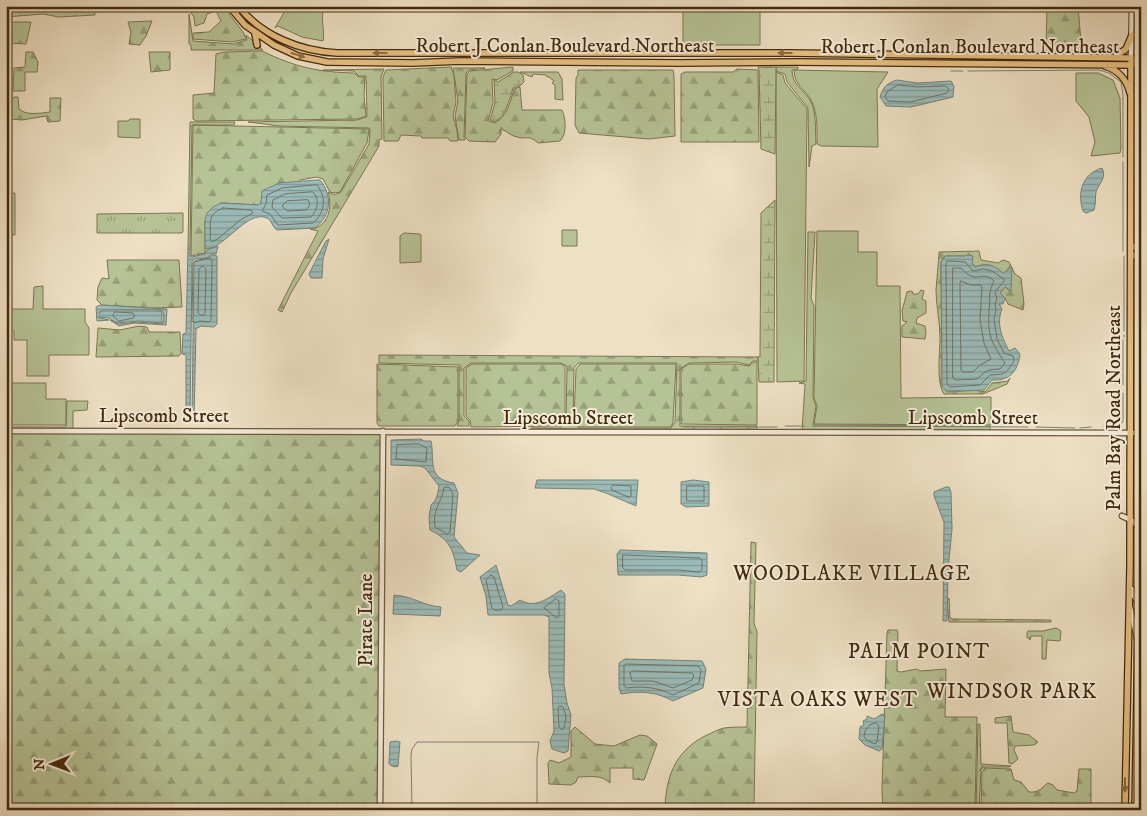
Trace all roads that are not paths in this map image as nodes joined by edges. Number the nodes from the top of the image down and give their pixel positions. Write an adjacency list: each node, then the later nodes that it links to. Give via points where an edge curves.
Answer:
1 (229, 6): 4 (main road, Robert J Conlan Boulevard Northeast)
2 (238, 6): 8 (main road, Robert J Conlan Boulevard Northeast, one-way to 2, via 327,53 278,38)
3 (1132, 6): 5 (street, Palm Bay Road Northeast)
4 (254, 32): 6 (main road); 13 (main road, Robert J Conlan Boulevard Northeast, one-way to 13, via 287,52 327,62)
5 (1132, 35): 10 (main road, via 1126,49); 11 (street, Palm Bay Road Northeast)
6 (258, 45)
7 (1141, 47): 12 (street)
8 (1018, 56): 9 (main road, Robert J Conlan Boulevard Northeast); 13 (main road)
9 (1085, 57): 10 (main road, Robert J Conlan Boulevard Northeast); 14 (main road)
10 (1114, 57): 11 (main road, Robert J Conlan Boulevard Northeast)
11 (1131, 58): 12 (main road, Robert J Conlan Boulevard Northeast); 16 (main road, Palm Bay Road Northeast)
12 (1141, 61): 16 (main road, Robert J Conlan Boulevard Northeast); 18 (main road)
13 (1018, 63): 14 (main road, Robert J Conlan Boulevard Northeast)
14 (1081, 63): 15 (main road, Robert J Conlan Boulevard Northeast)
15 (1095, 64): 16 (main road, Robert J Conlan Boulevard Northeast); 17 (main road, via 1119,73 1129,88)
16 (1132, 65): 17 (main road, Palm Bay Road Northeast)
17 (1132, 102): 20 (main road, Palm Bay Road Northeast)
18 (1141, 108)
19 (1141, 128): 21 (main road, Palm Bay Road Northeast)
20 (1131, 160): 21 (main road); 22 (main road, Palm Bay Road Northeast)
21 (1140, 173): 24 (main road, Palm Bay Road Northeast)
22 (1131, 244): 23 (main road, Palm Bay Road Northeast); 24 (street)
23 (1131, 253): 25 (street); 28 (main road, Palm Bay Road Northeast)
24 (1140, 253): 25 (main road, Palm Bay Road Northeast)
25 (1140, 263): 29 (main road, Palm Bay Road Northeast)
26 (6, 431): 27 (street, Lipscomb Street)
27 (382, 431): 28 (street, Lipscomb Street); 42 (street, Pirate Lane)
28 (1131, 433): 29 (street, Lipscomb Street); 31 (main road, Palm Bay Road Northeast)
29 (1140, 433): 32 (main road, Palm Bay Road Northeast)
30 (1122, 516): 31 (street)
31 (1130, 520): 32 (street); 33 (main road, Palm Bay Road Northeast)
32 (1140, 529): 34 (main road, Palm Bay Road Northeast)
33 (1130, 567): 34 (street); 35 (main road, Palm Bay Road Northeast)
34 (1139, 574): 36 (main road, Palm Bay Road Northeast)
35 (1130, 583): 36 (street); 37 (main road, Palm Bay Road Northeast)
36 (1139, 604): 38 (main road, Palm Bay Road Northeast)
37 (1129, 606): 38 (street); 39 (main road, Palm Bay Road Northeast)
38 (1139, 642): 40 (main road, Palm Bay Road Northeast)
39 (1126, 763): 40 (main road); 41 (main road); 43 (main road, Palm Bay Road Northeast, one-way to 43)
40 (1135, 769): 41 (main road, Palm Bay Road Northeast)
41 (1135, 777): 44 (main road, Palm Bay Road Northeast)
42 (380, 810)
43 (1125, 810)
44 (1135, 810)

